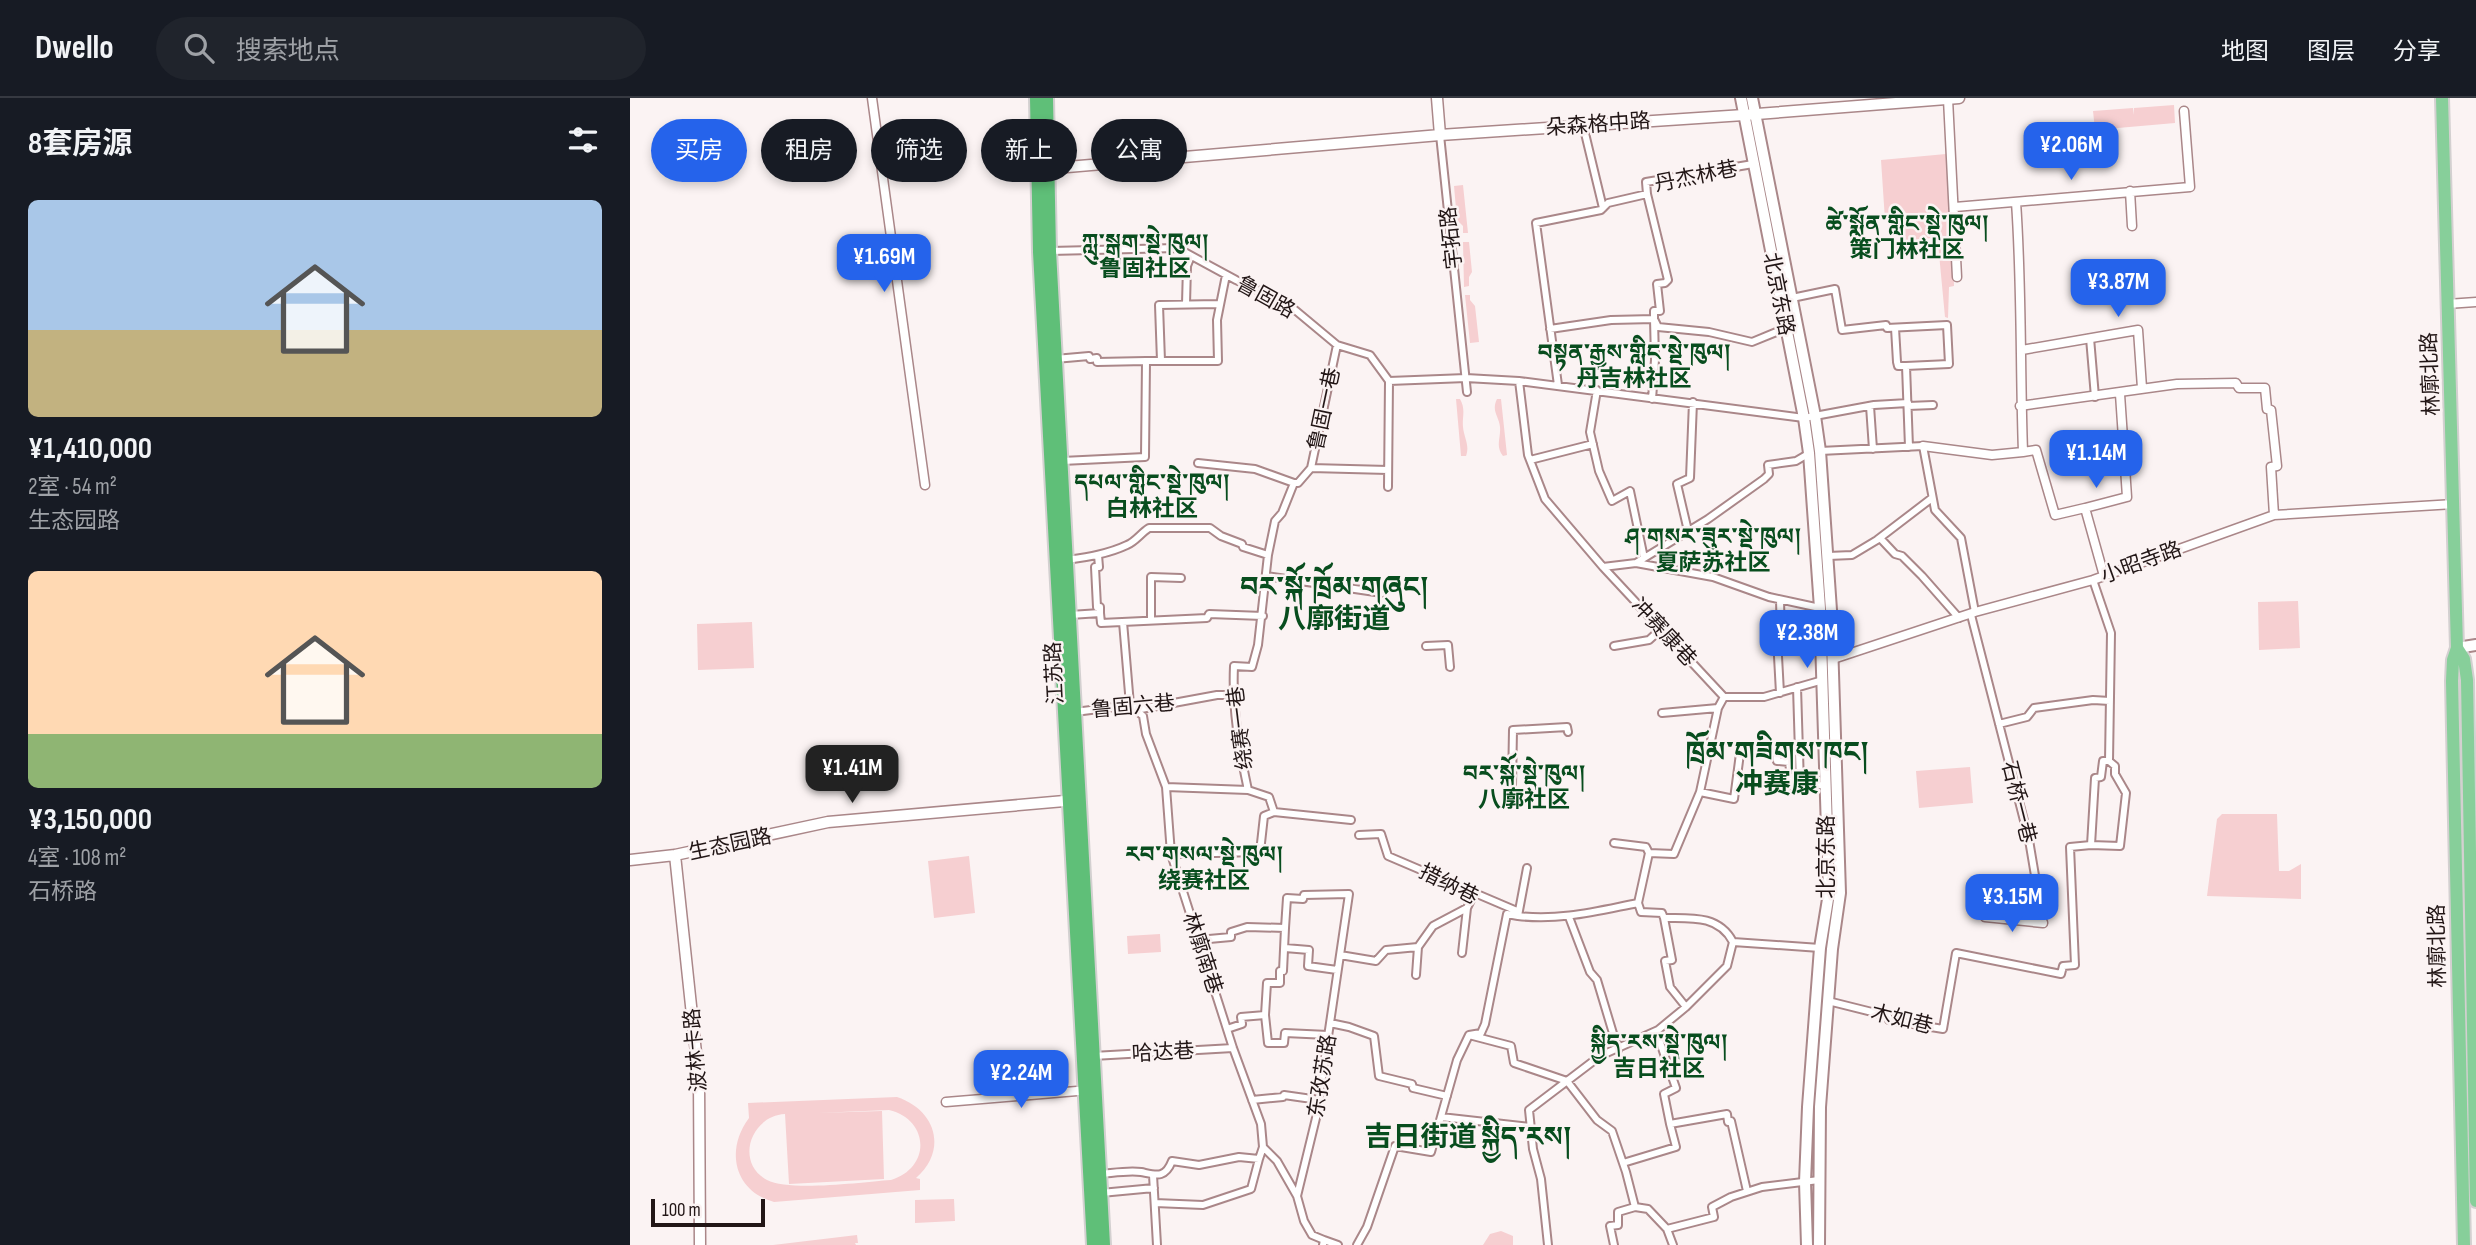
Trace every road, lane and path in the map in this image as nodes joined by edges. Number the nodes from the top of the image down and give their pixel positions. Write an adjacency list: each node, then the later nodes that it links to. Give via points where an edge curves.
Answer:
1 (872, 98): 74 (street)
2 (1036, 98): 12 (highway, 江苏路)
3 (1046, 98): 13 (highway, 江苏路)
4 (1437, 98): 15 (street, 宇拓路)
5 (1741, 98): 11 (main road, 北京东路)
6 (1752, 98): 11 (main road, 北京东路)
7 (1959, 98): 9 (street, 朵森格中路)
8 (2442, 98): 34 (main road, 林廓北路)
9 (1948, 99): 11 (street, 朵森格中路); 23 (street)
10 (2184, 111): 20 (street, via 2190,187)
11 (1749, 114): 14 (street, 朵森格中路); 16 (main road, 北京东路); 30 (main road, 北京东路)
12 (1037, 119)
13 (1045, 119)
14 (1583, 125): 15 (street, 朵森格中路); 24 (street)
15 (1440, 135): 17 (street, 朵森格中路); 46 (street, 宇拓路)
16 (1754, 164): 21 (street, 丹杰林巷, via 1646,182); 36 (main road, 北京东路)
17 (1077, 167)
18 (1042, 182): 26 (highway, 江苏路)
19 (1042, 182): 130 (highway, 江苏路)
20 (2130, 191): 22 (street); 25 (street)
21 (1647, 194): 24 (street, 丹杰林巷); 35 (street, 丹杰林巷, via 1668,280 1657,284 1660,311 1654,311)
22 (2016, 202): 23 (street); 41 (street)
23 (1955, 207): 29 (street)
24 (1602, 208): 38 (street, 丹杰林巷, via 1536,223)
25 (2132, 226)
26 (1050, 251): 27 (street, 鲁固路, via 1177,248); 42 (highway, 江苏路)
27 (1191, 256): 28 (street, 鲁固路); 32 (street)
28 (1226, 275): 33 (street); 40 (street, 鲁固路, via 1289,305)
29 (1957, 277)
30 (1792, 298): 37 (street, via 1835,289 1842,330); 61 (main road, 北京东路)
31 (2476, 302): 34 (street)
32 (1186, 304): 33 (street); 43 (street, via 1159,305)
33 (1219, 304): 43 (street, via 1218,360)
34 (2447, 304): 77 (main road, 林廓北路)
35 (1654, 319): 36 (street, via 1658,327 1752,342); 38 (street, via 1611,320); 55 (street)
36 (1786, 328): 61 (main road, 北京东路)
37 (1895, 328): 45 (street, via 1896,362); 45 (street, via 1947,325 1949,364)
38 (1550, 330): 49 (street, 丹杰林巷)
39 (2090, 338): 41 (street); 50 (street, via 2138,330); 54 (street)
40 (1337, 345): 47 (street, 鲁固路, via 1370,355); 71 (street, 鲁固一巷)
41 (2022, 350): 60 (street)
42 (1055, 359): 44 (street, via 1089,356 1097,362); 69 (highway, 江苏路)
43 (1161, 359): 44 (street)
44 (1146, 361): 69 (street, via 1145,457)
45 (1906, 366): 57 (street)
46 (1466, 378): 47 (street); 48 (street); 52 (street, 宇拓路)
47 (1390, 381): 72 (street)
48 (1519, 381): 49 (street); 68 (street, 冲赛康巷)
49 (1558, 385): 51 (street)
50 (2142, 388): 53 (street); 79 (street, via 2236,383 2239,388 2266,388 2277,466 2271,467)
51 (1597, 390): 55 (street); 62 (street, via 1590,432)
52 (1467, 391)
53 (2120, 394): 54 (street); 78 (street, via 2127,497)
54 (2095, 397): 60 (street)
55 (1652, 398): 56 (street)
56 (1693, 402): 61 (street); 80 (street, via 1690,478 1677,484)
57 (1908, 405): 58 (street); 59 (street); 64 (street)
58 (1933, 405)
59 (1870, 406): 61 (street); 65 (street)
60 (2020, 406): 67 (street)
61 (1810, 417): 66 (main road, 北京东路)
62 (1593, 444): 68 (street); 85 (street, via 1612,501 1630,491)
63 (1923, 446): 64 (street); 67 (street, via 1992,454); 76 (street)
64 (1909, 447): 65 (street)
65 (1873, 449): 66 (street)
66 (1815, 452): 80 (street, via 1796,461 1768,465 1764,479); 84 (main road, 北京东路); 95 (main road, 北京东路)
67 (2023, 452): 78 (street, via 2036,450 2055,515)
68 (1530, 460): 88 (street, 冲赛康巷, via 1545,499)
69 (1061, 461): 86 (highway, 江苏路)
70 (1198, 463): 73 (street, via 1255,469)
71 (1311, 468): 72 (street); 73 (street, 鲁固一巷)
72 (1388, 470): 75 (street)
73 (1294, 483): 83 (street, 鲁固一巷, via 1275,521)
74 (925, 485)
75 (1388, 487)
76 (1933, 498): 81 (street); 97 (street, 石桥一巷, via 1935,510 1961,538)
77 (2454, 504): 79 (street, 小昭寺路); 107 (main road, 林廓北路)
78 (2085, 508): 90 (street)
79 (2274, 515): 90 (street, 小昭寺路)
80 (1688, 531): 85 (street)
81 (1880, 538): 84 (street, via 1852,555); 100 (street)
82 (1098, 555): 83 (street, via 1130,545 1149,528 1210,528); 86 (street); 96 (street)
83 (1268, 555): 89 (street, 鲁固一巷)
84 (1828, 556): 108 (main road, 北京东路)
85 (1644, 558): 87 (street)
86 (1066, 560): 98 (highway, 江苏路)
87 (1636, 563): 88 (street); 94 (street, via 1713,577)
88 (1603, 567): 103 (street, 冲赛康巷)
89 (1266, 576): 93 (street); 99 (street, 鲁固一巷)
90 (2104, 576): 92 (street, 小昭寺路)
91 (1181, 578): 101 (street, via 1151,577)
92 (2093, 580): 97 (street, 小昭寺路); 116 (street, via 2110,633)
93 (1382, 593)
94 (1780, 600): 95 (street); 113 (street)
95 (1820, 608): 111 (main road, 北京东路)
96 (1100, 613): 98 (street); 102 (street, via 1101,623)
97 (1973, 613): 100 (street, 小昭寺路); 121 (street, 石桥一巷)
98 (1070, 615): 119 (highway, 江苏路)
99 (1263, 616): 101 (street, via 1209,614 1207,618); 109 (street, 鲁固一巷, via 1252,667)
100 (1959, 618): 108 (street, 小昭寺路)
101 (1151, 620): 102 (street)
102 (1123, 622): 117 (street)
103 (1661, 629): 106 (street, via 1649,640); 115 (street, 冲赛康巷)
104 (2476, 645): 107 (main road)
105 (1426, 646): 110 (street, via 1448,645)
106 (1614, 646)
107 (2462, 656): 193 (main road, 林廓北路, via 2467,680); 209 (main road, 林廓北路, via 2458,1038)
108 (1833, 659): 162 (main road, 北京东路, via 1840,893)
109 (1234, 666): 114 (street, 绕赛一巷)
110 (1451, 667)
111 (1823, 680): 112 (street); 126 (main road, 北京东路)
112 (1797, 687): 113 (street); 125 (street)
113 (1780, 692): 115 (street, via 1765,697)
114 (1233, 695): 117 (street, 鲁固六巷, via 1141,709); 128 (street, 绕赛一巷)
115 (1724, 697): 118 (street)
116 (2110, 701): 121 (street, via 2034,708 2027,717); 123 (street)
117 (1130, 705): 119 (street, 鲁固六巷); 127 (street, 林廓南巷, via 1143,716)
118 (1718, 708): 120 (street); 129 (street)
119 (1075, 712): 130 (highway, 江苏路)
120 (1662, 713)
121 (1999, 724): 150 (street, 石桥一巷, via 2029,840)
122 (1568, 732): 124 (street, via 1567,727 1513,730)
123 (2109, 761): 135 (street, via 2103,761 2101,777 2095,778); 135 (street, via 2126,793 2120,846)
124 (1512, 785)
125 (1800, 785): 126 (street); 129 (street, via 1792,786 1789,762 1777,761 1777,748 1741,746 1734,799)
126 (1826, 785): 157 (main road, 北京东路, via 1829,892)
127 (1166, 787): 128 (street); 137 (street, 林廓南巷)
128 (1248, 790): 131 (street, via 1269,797)
129 (1700, 792): 136 (street, via 1674,854)
130 (1074, 800): 138 (street, 生态园路, via 828,822); 172 (highway, 江苏路); 174 (highway, 江苏路)
131 (1274, 811): 132 (street); 137 (street, via 1264,816 1260,852)
132 (1351, 820)
133 (1359, 835): 146 (street, via 1381,834 1388,856)
134 (1614, 843): 136 (street, via 1646,847)
135 (2091, 845): 162 (street, 木如巷, via 2070,847 2075,965 2063,966 2061,974 1956,953 1943,1029 1889,1020 1888,1016)
136 (1649, 853): 143 (street)
137 (1171, 854): 153 (street, 林廓南巷)
138 (675, 855): 140 (street, 生态园路); 198 (street, 波林卡路, via 699,1081)
139 (1389, 855): 142 (street, 措纳巷)
140 (630, 860)
141 (1527, 868): 146 (street)
142 (1474, 896): 144 (street); 145 (street, 措纳巷)
143 (1638, 903): 148 (street); 149 (street, via 1641,912 1662,913)
144 (1467, 908): 155 (street, via 1433,926); 158 (street)
145 (1507, 914): 146 (street, 措纳巷); 169 (street, via 1485,1024 1481,1033)
146 (1518, 914): 148 (street, via 1541,919)
147 (1984, 916): 150 (street)
148 (1569, 917): 171 (street, via 1597,980)
149 (1664, 918): 154 (street, via 1700,917 1727,931); 163 (street, via 1672,960 1665,961 1670,987)
150 (2043, 923)
151 (1285, 928): 153 (street, via 1247,927 1231,932 1231,937); 156 (street); 159 (street, 东孜苏路, via 1287,898 1349,894)
152 (1221, 939): 153 (street)
153 (1200, 940): 166 (street, 林廓南巷)
154 (1732, 942): 157 (street); 163 (street, via 1727,966)
155 (1418, 947): 159 (street, via 1385,950 1376,961); 161 (street)
156 (1284, 948): 160 (street, via 1309,950 1308,966); 164 (street, via 1280,983 1267,983)
157 (1821, 948): 188 (main road, 北京东路)
158 (1462, 953)
159 (1340, 955): 160 (street, 东孜苏路)
160 (1338, 970): 165 (street, 东孜苏路)
161 (1416, 975)
162 (1828, 1001): 187 (main road, 北京东路)
163 (1686, 1007): 167 (street)
164 (1265, 1015): 166 (street, via 1241,1017 1242,1024); 168 (street, via 1268,1043 1284,1043 1286,1033)
165 (1330, 1023): 168 (street, 东孜苏路); 175 (street, via 1374,1036 1379,1076)
166 (1227, 1029): 170 (street, 林廓南巷)
167 (1656, 1031): 171 (street); 180 (street, via 1676,1088 1664,1094)
168 (1328, 1035): 177 (street, 东孜苏路)
169 (1469, 1035): 173 (street, via 1511,1046 1514,1063); 175 (street)
170 (1233, 1048): 172 (street, 哈达巷); 176 (street, 林廓南巷)
171 (1618, 1050): 173 (street, via 1600,1056)
172 (1093, 1056): 174 (highway, 江苏路)
173 (1567, 1082): 181 (street, via 1529,1110); 184 (street, via 1597,1120 1612,1131)
174 (1089, 1090): 178 (street); 185 (highway, 江苏路); 199 (highway, 江苏路)
175 (1447, 1096): 179 (street)
176 (1252, 1100): 177 (street, via 1284,1095); 182 (street, 林廓南巷)
177 (1319, 1100): 192 (street, 东孜苏路)
178 (946, 1102)
179 (1441, 1117): 181 (street); 203 (street, via 1431,1152 1395,1146)
180 (1670, 1124): 184 (street, via 1676,1147); 190 (street, via 1727,1114)
181 (1530, 1127): 204 (street)
182 (1263, 1147): 183 (street); 192 (street, 林廓南巷, via 1277,1161)
183 (1259, 1159): 186 (street, via 1239,1157 1199,1165 1172,1161 1160,1176); 194 (street, via 1251,1189 1202,1205)
184 (1623, 1163): 195 (street)
185 (1100, 1174): 186 (street); 191 (highway, 江苏路)
186 (1153, 1175): 189 (street)
187 (1819, 1180): 188 (street); 208 (main road, 北京东路)
188 (1805, 1182): 190 (street); 207 (main road, 北京东路)
189 (1154, 1188): 191 (street); 194 (street)
190 (1747, 1191): 196 (street, via 1712,1207 1714,1217)
191 (1101, 1193): 200 (highway, 江苏路)
192 (1297, 1196): 197 (street, via 1312,1235)
193 (2476, 1201)
194 (1155, 1203): 201 (street)
195 (1635, 1207): 196 (street, via 1648,1209); 205 (street, via 1618,1212 1618,1225 1610,1226)
196 (1667, 1229): 206 (street)
197 (1323, 1243): 202 (street)
198 (701, 1245)
199 (1093, 1245)
200 (1104, 1245)
201 (1157, 1245)
202 (1338, 1245)
203 (1357, 1245)
204 (1548, 1245)
205 (1614, 1245)
206 (1673, 1245)
207 (1807, 1245)
208 (1819, 1245)
209 (2465, 1245)

